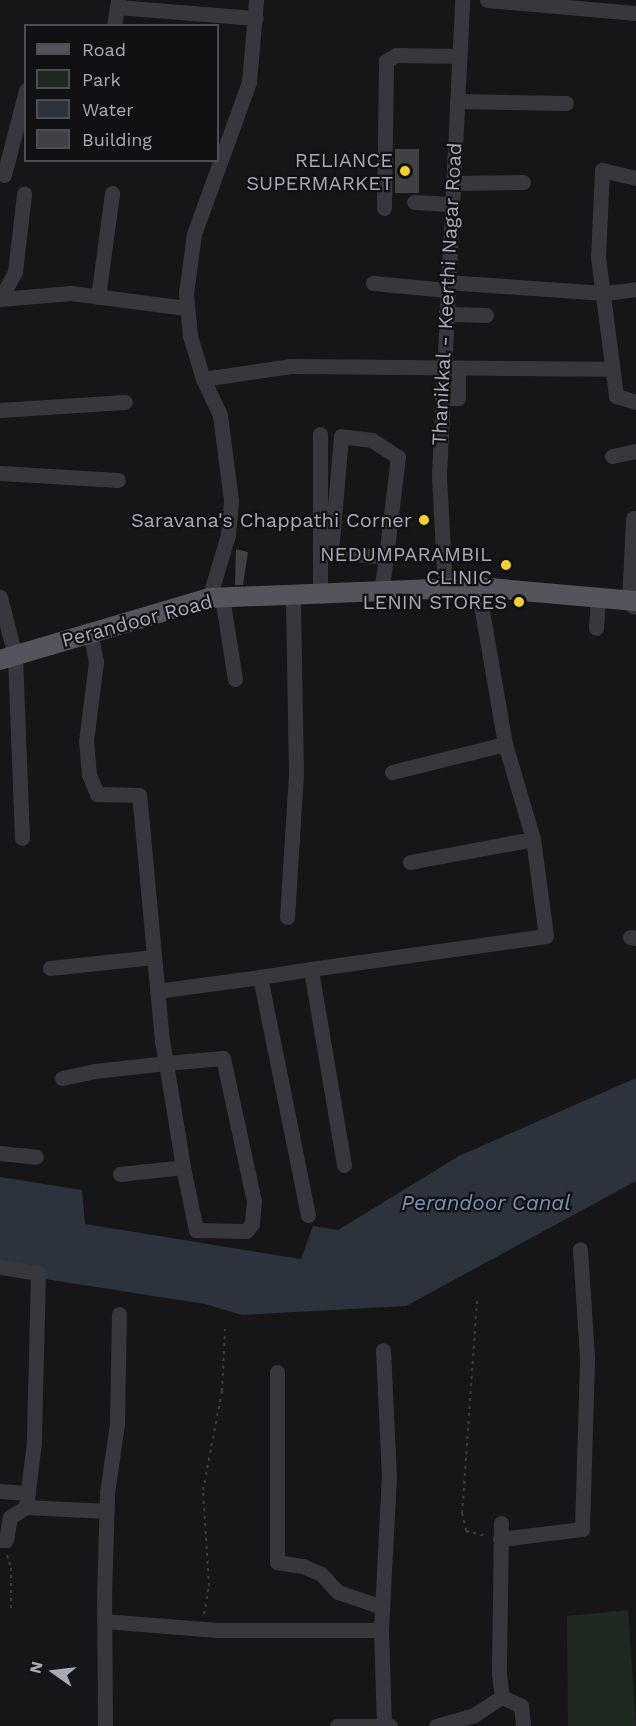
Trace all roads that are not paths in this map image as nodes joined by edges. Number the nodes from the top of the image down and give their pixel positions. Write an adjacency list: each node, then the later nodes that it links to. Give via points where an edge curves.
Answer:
1 (256, 0): 6 (street)
2 (462, 0): 8 (street, Thanikkal - Keerthi Nagar Road)
3 (487, 0): 5 (street)
4 (118, 3): 6 (street); 7 (street)
5 (636, 13)
6 (256, 18): 12 (street, via 249,82)
7 (114, 24)
8 (459, 56): 10 (street, Thanikkal - Keerthi Nagar Road); 22 (street, via 396,55 386,61)
9 (24, 98): 14 (street)
10 (457, 101): 11 (street); 17 (street, Thanikkal - Keerthi Nagar Road)
11 (566, 103)
12 (222, 139)
13 (215, 162): 28 (street, via 194,234)
14 (4, 175)
15 (636, 177): 26 (street, via 602,170 598,257)
16 (523, 182): 17 (street)
17 (452, 183): 21 (street, Thanikkal - Keerthi Nagar Road)
18 (112, 193): 27 (street)
19 (24, 194): 27 (street, via 15,272 0,299 70,293)
20 (414, 202): 21 (street)
21 (451, 204): 24 (street, Thanikkal - Keerthi Nagar Road)
22 (384, 208)
23 (373, 283): 24 (street)
24 (447, 286): 26 (street); 29 (street, Thanikkal - Keerthi Nagar Road)
25 (636, 289): 26 (street)
26 (605, 293): 32 (street)
27 (98, 297): 28 (street)
28 (186, 308): 34 (street)
29 (446, 314): 30 (street); 31 (street, Thanikkal - Keerthi Nagar Road)
30 (486, 315)
31 (443, 368): 32 (street); 34 (street, via 291,366); 35 (street, Thanikkal - Keerthi Nagar Road)
32 (610, 369): 37 (street, via 616,396)
33 (458, 377): 35 (street, via 458,398)
34 (202, 379): 53 (street, via 220,415 231,500)
35 (442, 398): 46 (street, Thanikkal - Keerthi Nagar Road, via 439,475)
36 (125, 402): 38 (street)
37 (636, 402)
38 (0, 410)
39 (320, 434): 49 (street)
40 (636, 452): 41 (street)
41 (612, 456)
42 (0, 473): 43 (street)
43 (118, 480)
44 (633, 518): 54 (street)
45 (386, 557): 45 (street, via 398,457 372,440 341,436 331,552); 48 (street)
46 (445, 587): 47 (main road, Perandoor Road); 48 (main road, Perandoor Road)
47 (478, 587): 52 (main road, Perandoor Road); 59 (street)
48 (381, 590): 49 (main road, Perandoor Road)
49 (320, 594): 50 (main road, Perandoor Road)
50 (293, 596): 53 (main road, Perandoor Road); 64 (street, via 296,774)
51 (0, 597): 57 (street)
52 (598, 597): 54 (main road, Perandoor Road); 55 (street)
53 (215, 598): 56 (main road, Perandoor Road); 58 (street)
54 (634, 602)
55 (596, 628)
56 (90, 631): 57 (main road, Perandoor Road); 65 (street, via 96,663 86,741 89,774 97,794 139,795)
57 (8, 658): 61 (street)
58 (235, 679)
59 (505, 744): 60 (street); 62 (street)
60 (392, 772)
61 (22, 837)
62 (533, 839): 63 (street); 67 (street, via 546,936)
63 (410, 862)
64 (287, 917)
65 (153, 957): 66 (street); 69 (street)
66 (50, 968)
67 (311, 969): 68 (street); 74 (street)
68 (260, 977): 69 (street); 77 (street)
69 (157, 991): 70 (street)
70 (166, 1063): 71 (street); 75 (street); 75 (street, via 223,1058 254,1201 252,1224 246,1231 196,1230)
71 (62, 1078)
72 (0, 1153): 73 (street)
73 (36, 1157)
74 (344, 1165)
75 (183, 1167): 76 (street)
76 (120, 1174)
77 (308, 1215)
78 (580, 1249): 87 (street, via 587,1357 582,1529)
79 (0, 1267): 84 (street, via 38,1273 34,1442)
80 (118, 1314): 85 (street, via 117,1424)
81 (383, 1350): 89 (street, via 389,1476)
82 (277, 1372): 89 (street, via 277,1562 303,1566 321,1575 338,1592)
83 (0, 1491): 84 (street)
84 (27, 1500): 85 (street); 88 (street, via 10,1517)
85 (106, 1511): 90 (street)
86 (501, 1523): 87 (street)
87 (500, 1539): 92 (street)
88 (3, 1540)
89 (382, 1607): 91 (street)
90 (104, 1621): 91 (street, via 204,1629); 94 (street)
91 (381, 1630): 93 (street)
92 (502, 1697): 96 (street, via 474,1715); 97 (street, via 521,1706)
93 (387, 1725): 95 (street)
94 (105, 1726)
95 (338, 1726)
96 (436, 1726)
97 (523, 1726)

